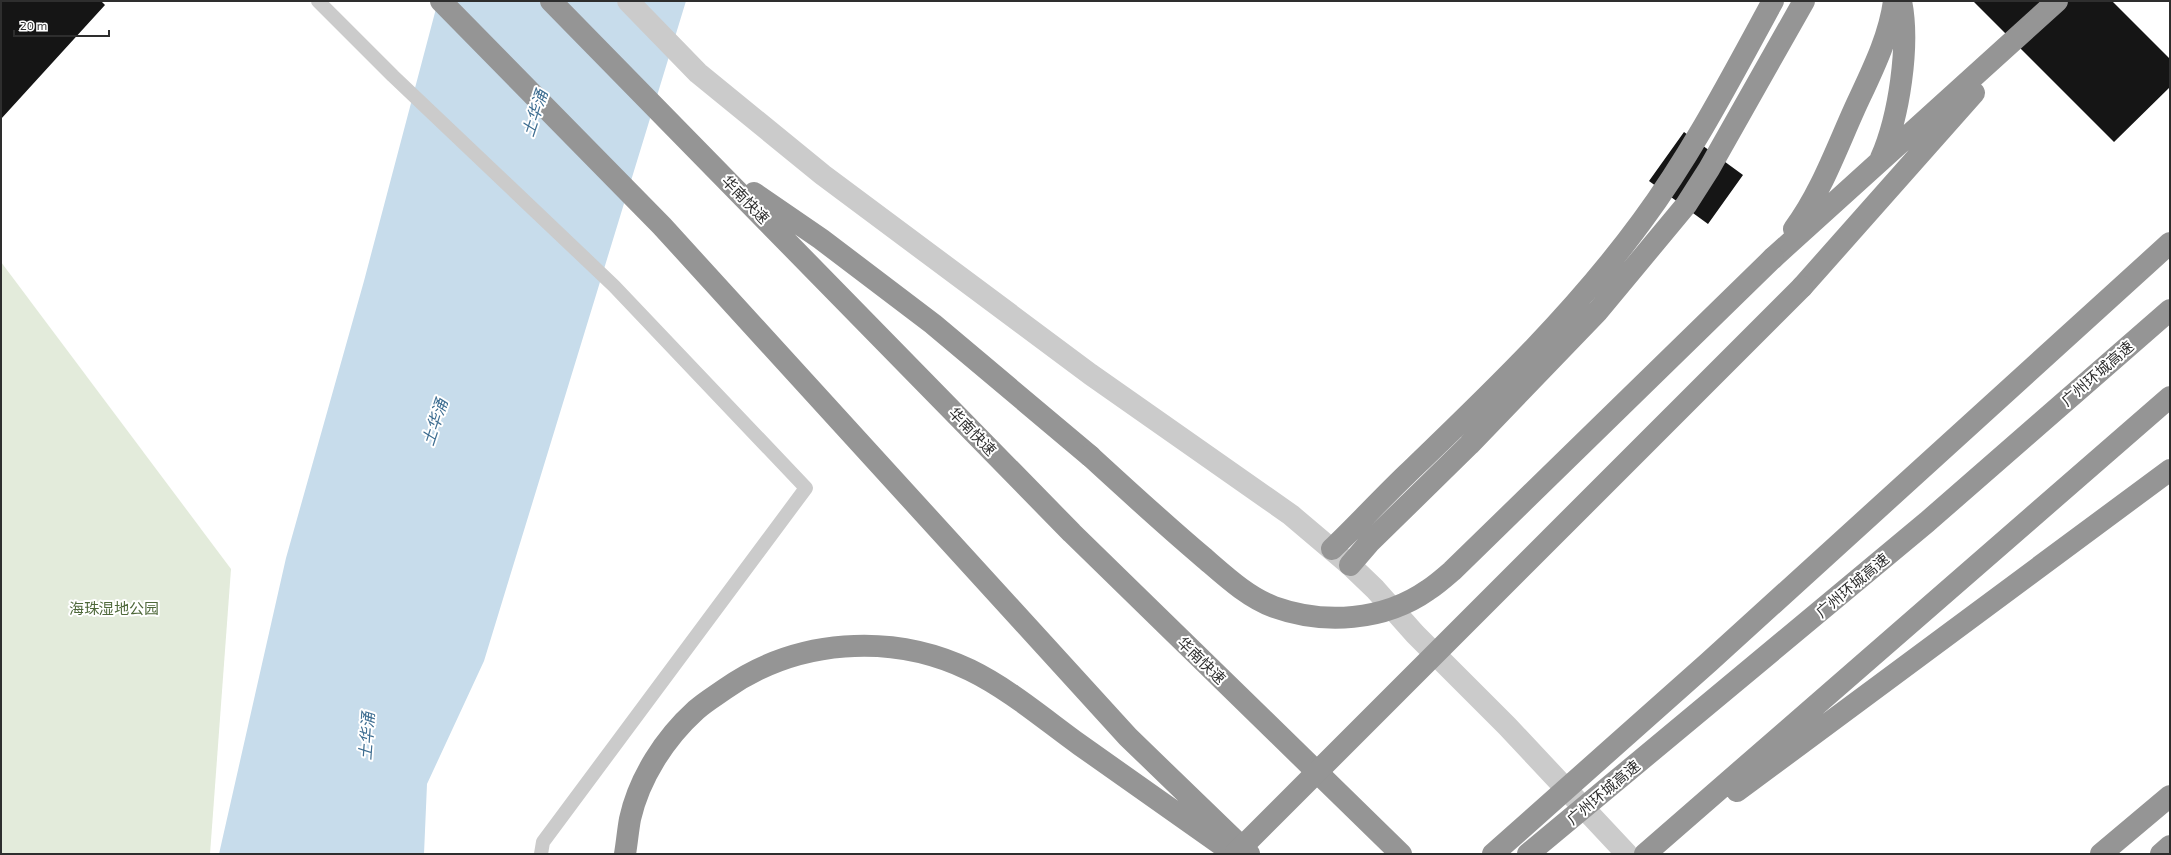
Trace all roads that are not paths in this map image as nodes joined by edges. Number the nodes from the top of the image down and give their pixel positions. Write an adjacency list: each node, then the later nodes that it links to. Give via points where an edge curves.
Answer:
1 (318, 1): 24 (lane, via 392,76 614,286 806,488 543,842)
2 (441, 1): 27 (highway, via 662,226 1128,737)
3 (551, 1): 11 (highway, 华南快速)
4 (628, 1): 18 (street, via 698,74 823,175 1090,374 1291,515)
5 (1773, 1): 18 (highway, via 1687,158 1642,222 1583,295 1534,348)
6 (1804, 1): 19 (highway, via 1686,205 1598,311)
7 (1894, 1): 13 (highway, via 1884,39 1841,140 1800,221)
8 (1901, 1): 10 (highway, via 1903,38 1900,89 1890,137)
9 (2052, 5): 10 (highway); 14 (highway)
10 (1879, 162): 13 (highway); 14 (highway, via 1863,198)
11 (712, 164): 13 (highway, bridge, via 821,239 933,324 1246,592 1274,607 1300,614 1332,618 1379,613 1428,591 1452,571); 28 (highway, 华南快速, via 1072,533)
12 (2170, 243): 29 (highway, bridge, via 1709,662)
13 (1773, 258)
14 (1802, 287): 26 (highway, bridge)
15 (2170, 310): 30 (highway, 广州环城高速, bridge, via 1927,522)
16 (2170, 397): 32 (highway)
17 (2170, 470): 33 (highway)
18 (1332, 549): 19 (street)
19 (1350, 565): 31 (street)
20 (2170, 796): 22 (highway)
21 (2170, 805): 22 (highway)
22 (2131, 828): 34 (highway)
23 (2170, 847): 35 (highway)
24 (541, 854)
25 (625, 854): 26 (highway, via 630,818 649,770 661,751 696,710 739,679 763,668 807,652 855,645 905,648 970,670 1011,695)
26 (1235, 854)
27 (1249, 854)
28 (1401, 854)
29 (1493, 854)
30 (1528, 854)
31 (1627, 854)
32 (1645, 854)
33 (1653, 854)
34 (2101, 854)
35 (2162, 854)

